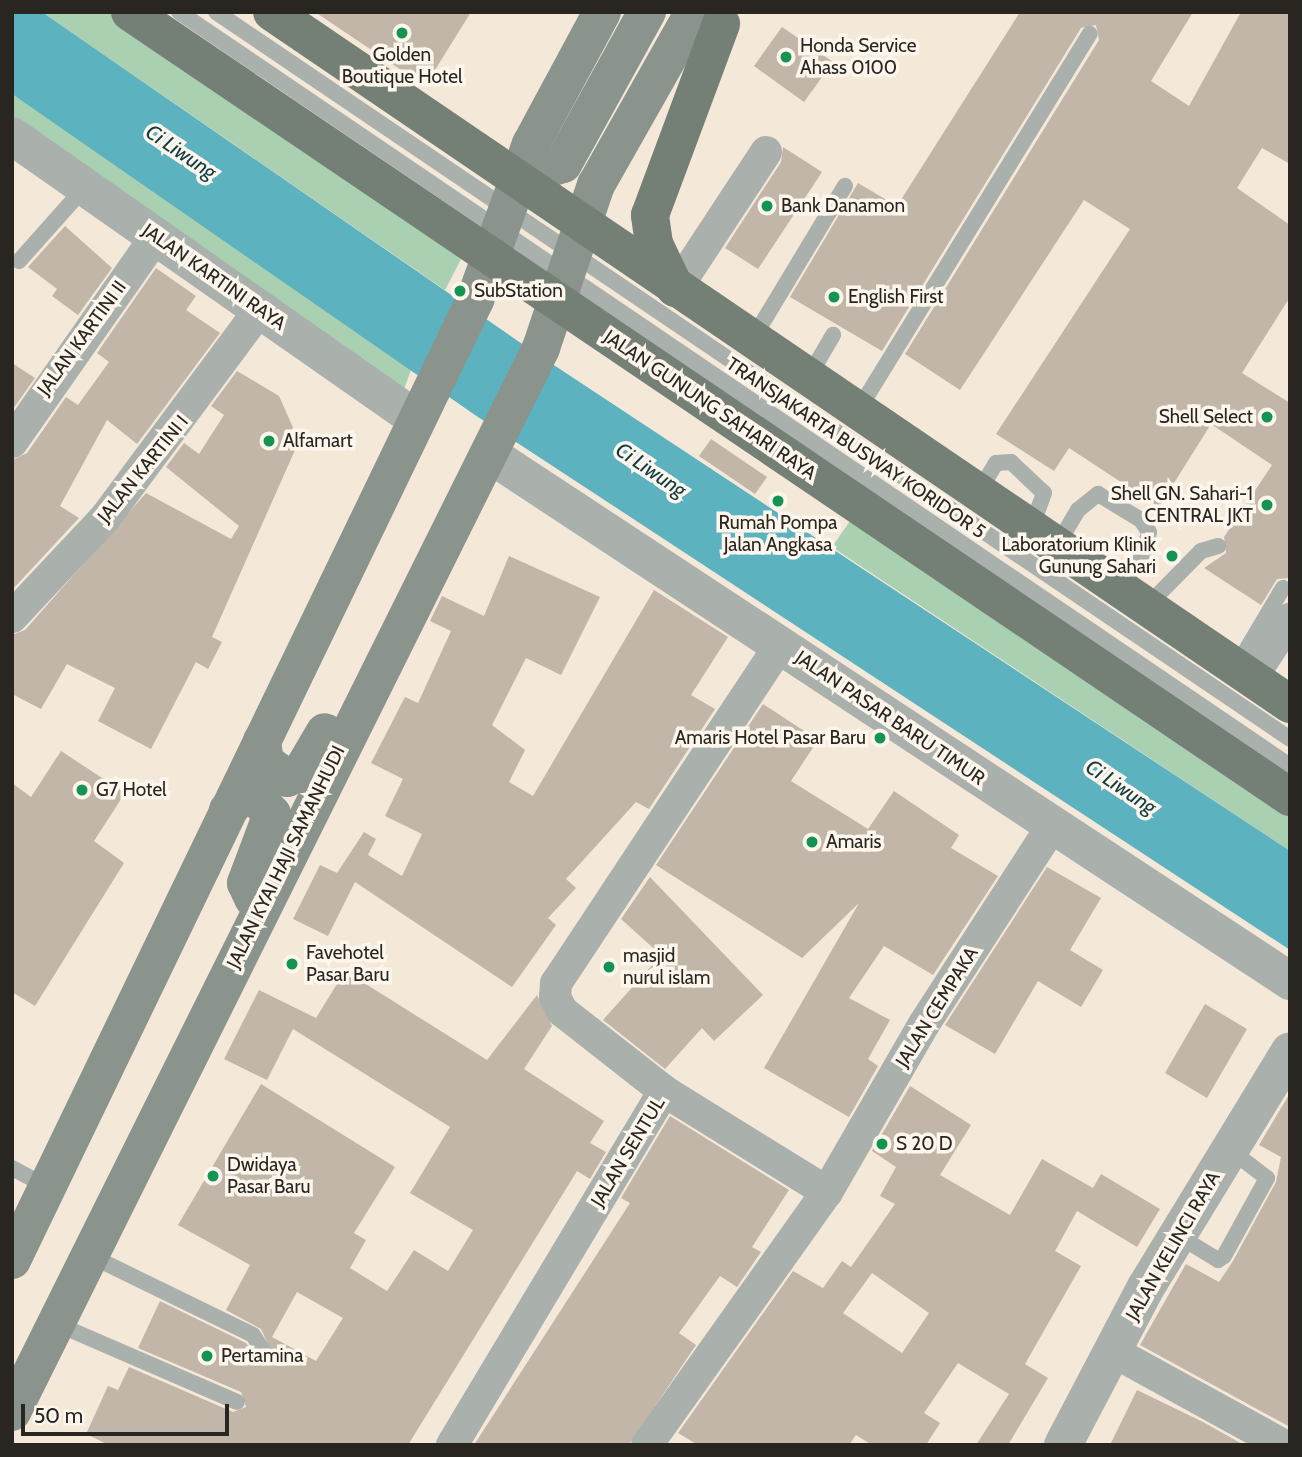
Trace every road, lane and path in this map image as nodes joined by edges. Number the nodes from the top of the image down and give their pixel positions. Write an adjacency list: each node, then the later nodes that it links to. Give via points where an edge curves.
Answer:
1 (130, 12): 13 (main road, JALAN GUNUNG SAHARI RAYA)
2 (179, 12): 13 (lane, via 469,211)
3 (216, 12): 13 (lane)
4 (272, 12): 13 (main road, JALAN GUNUNG SAHARI RAYA, via 371,64)
5 (602, 12): 13 (main road, via 531,144)
6 (648, 12): 13 (main road, via 563,164)
7 (714, 16): 15 (main road, via 615,196); 17 (main road, via 650,215 654,244)
8 (1090, 34): 23 (lane)
9 (12, 136): 11 (street, JALAN KARTINI RAYA)
10 (766, 152): 17 (street)
11 (85, 187): 14 (street, JALAN KARTINI RAYA); 16 (lane)
12 (845, 187): 20 (lane)
13 (508, 210): 15 (main road, JALAN GUNUNG SAHARI RAYA); 15 (main road, JALAN GUNUNG SAHARI RAYA); 22 (main road, via 473,305)
14 (156, 236): 18 (street, JALAN KARTINI RAYA); 24 (street, JALAN KARTINI II)
15 (572, 252): 17 (main road, JALAN GUNUNG SAHARI RAYA); 25 (main road, JALAN KYAI HAJI SAMANHUDI, via 539,353); 36 (lane, TRANSJAKARTA BUSWAY KORIDOR 5); 38 (lane, TRANSJAKARTA BUSWAY KORIDOR 5); 39 (main road, JALAN GUNUNG SAHARI RAYA)
16 (19, 261)
17 (676, 289): 20 (main road, JALAN GUNUNG SAHARI RAYA)
18 (260, 309): 22 (street, JALAN KARTINI RAYA); 30 (street, JALAN KARTINI I, via 105,518)
19 (834, 335): 21 (lane)
20 (752, 341): 21 (main road, JALAN GUNUNG SAHARI RAYA)
21 (808, 378): 23 (main road, JALAN GUNUNG SAHARI RAYA)
22 (423, 406): 37 (main road)
23 (857, 412): 26 (main road, JALAN GUNUNG SAHARI RAYA)
24 (14, 434)
25 (494, 445): 32 (street, JALAN PASAR BARU TIMUR); 35 (main road, JALAN KYAI HAJI SAMANHUDI)
26 (1043, 538): 29 (main road, JALAN GUNUNG SAHARI RAYA); 29 (lane, via 1098,494 1141,520 1149,533)
27 (1218, 545): 29 (lane, via 1201,551)
28 (1283, 588): 33 (lane)
29 (1132, 598): 33 (main road, JALAN GUNUNG SAHARI RAYA)
30 (12, 617)
31 (1290, 619): 33 (street)
32 (780, 645): 41 (street, JALAN PASAR BARU TIMUR); 45 (street, JALAN SENTUL, via 556,983 562,1011)
33 (1243, 673): 34 (main road, JALAN GUNUNG SAHARI RAYA)
34 (1290, 705)
35 (358, 712): 37 (main road, via 333,719 302,771 287,778 265,762); 42 (main road, JALAN KYAI HAJI SAMANHUDI)
36 (1290, 739)
37 (262, 741): 40 (main road)
38 (1290, 766)
39 (1290, 797)
40 (228, 810): 42 (main road, via 243,794 256,797 272,814 246,883); 48 (main road)
41 (1052, 826): 43 (street, JALAN PASAR BARU TIMUR); 49 (street, JALAN CEMPAKA, via 924,1024)
42 (259, 909): 51 (main road, JALAN KYAI HAJI SAMANHUDI)
43 (1290, 981)
44 (1290, 1051): 46 (street, JALAN KELINCI RAYA)
45 (664, 1091): 49 (street); 58 (street, JALAN SENTUL)
46 (1229, 1149): 50 (street, JALAN KELINCI RAYA); 50 (lane, via 1267,1178 1224,1256 1218,1260)
47 (12, 1168): 48 (lane)
48 (47, 1187): 52 (main road)
49 (827, 1192): 59 (street, JALAN CEMPAKA)
50 (1177, 1235): 55 (street, JALAN KELINCI RAYA)
51 (91, 1256): 53 (main road, JALAN KYAI HAJI SAMANHUDI); 54 (lane, via 253,1335)
52 (12, 1260)
53 (57, 1325): 56 (lane); 57 (main road, JALAN KYAI HAJI SAMANHUDI)
54 (262, 1349)
55 (1114, 1352): 60 (street, JALAN KELINCI RAYA); 61 (street)
56 (237, 1402)
57 (12, 1412)
58 (453, 1445)
59 (647, 1445)
60 (1063, 1445)
61 (1283, 1445)

